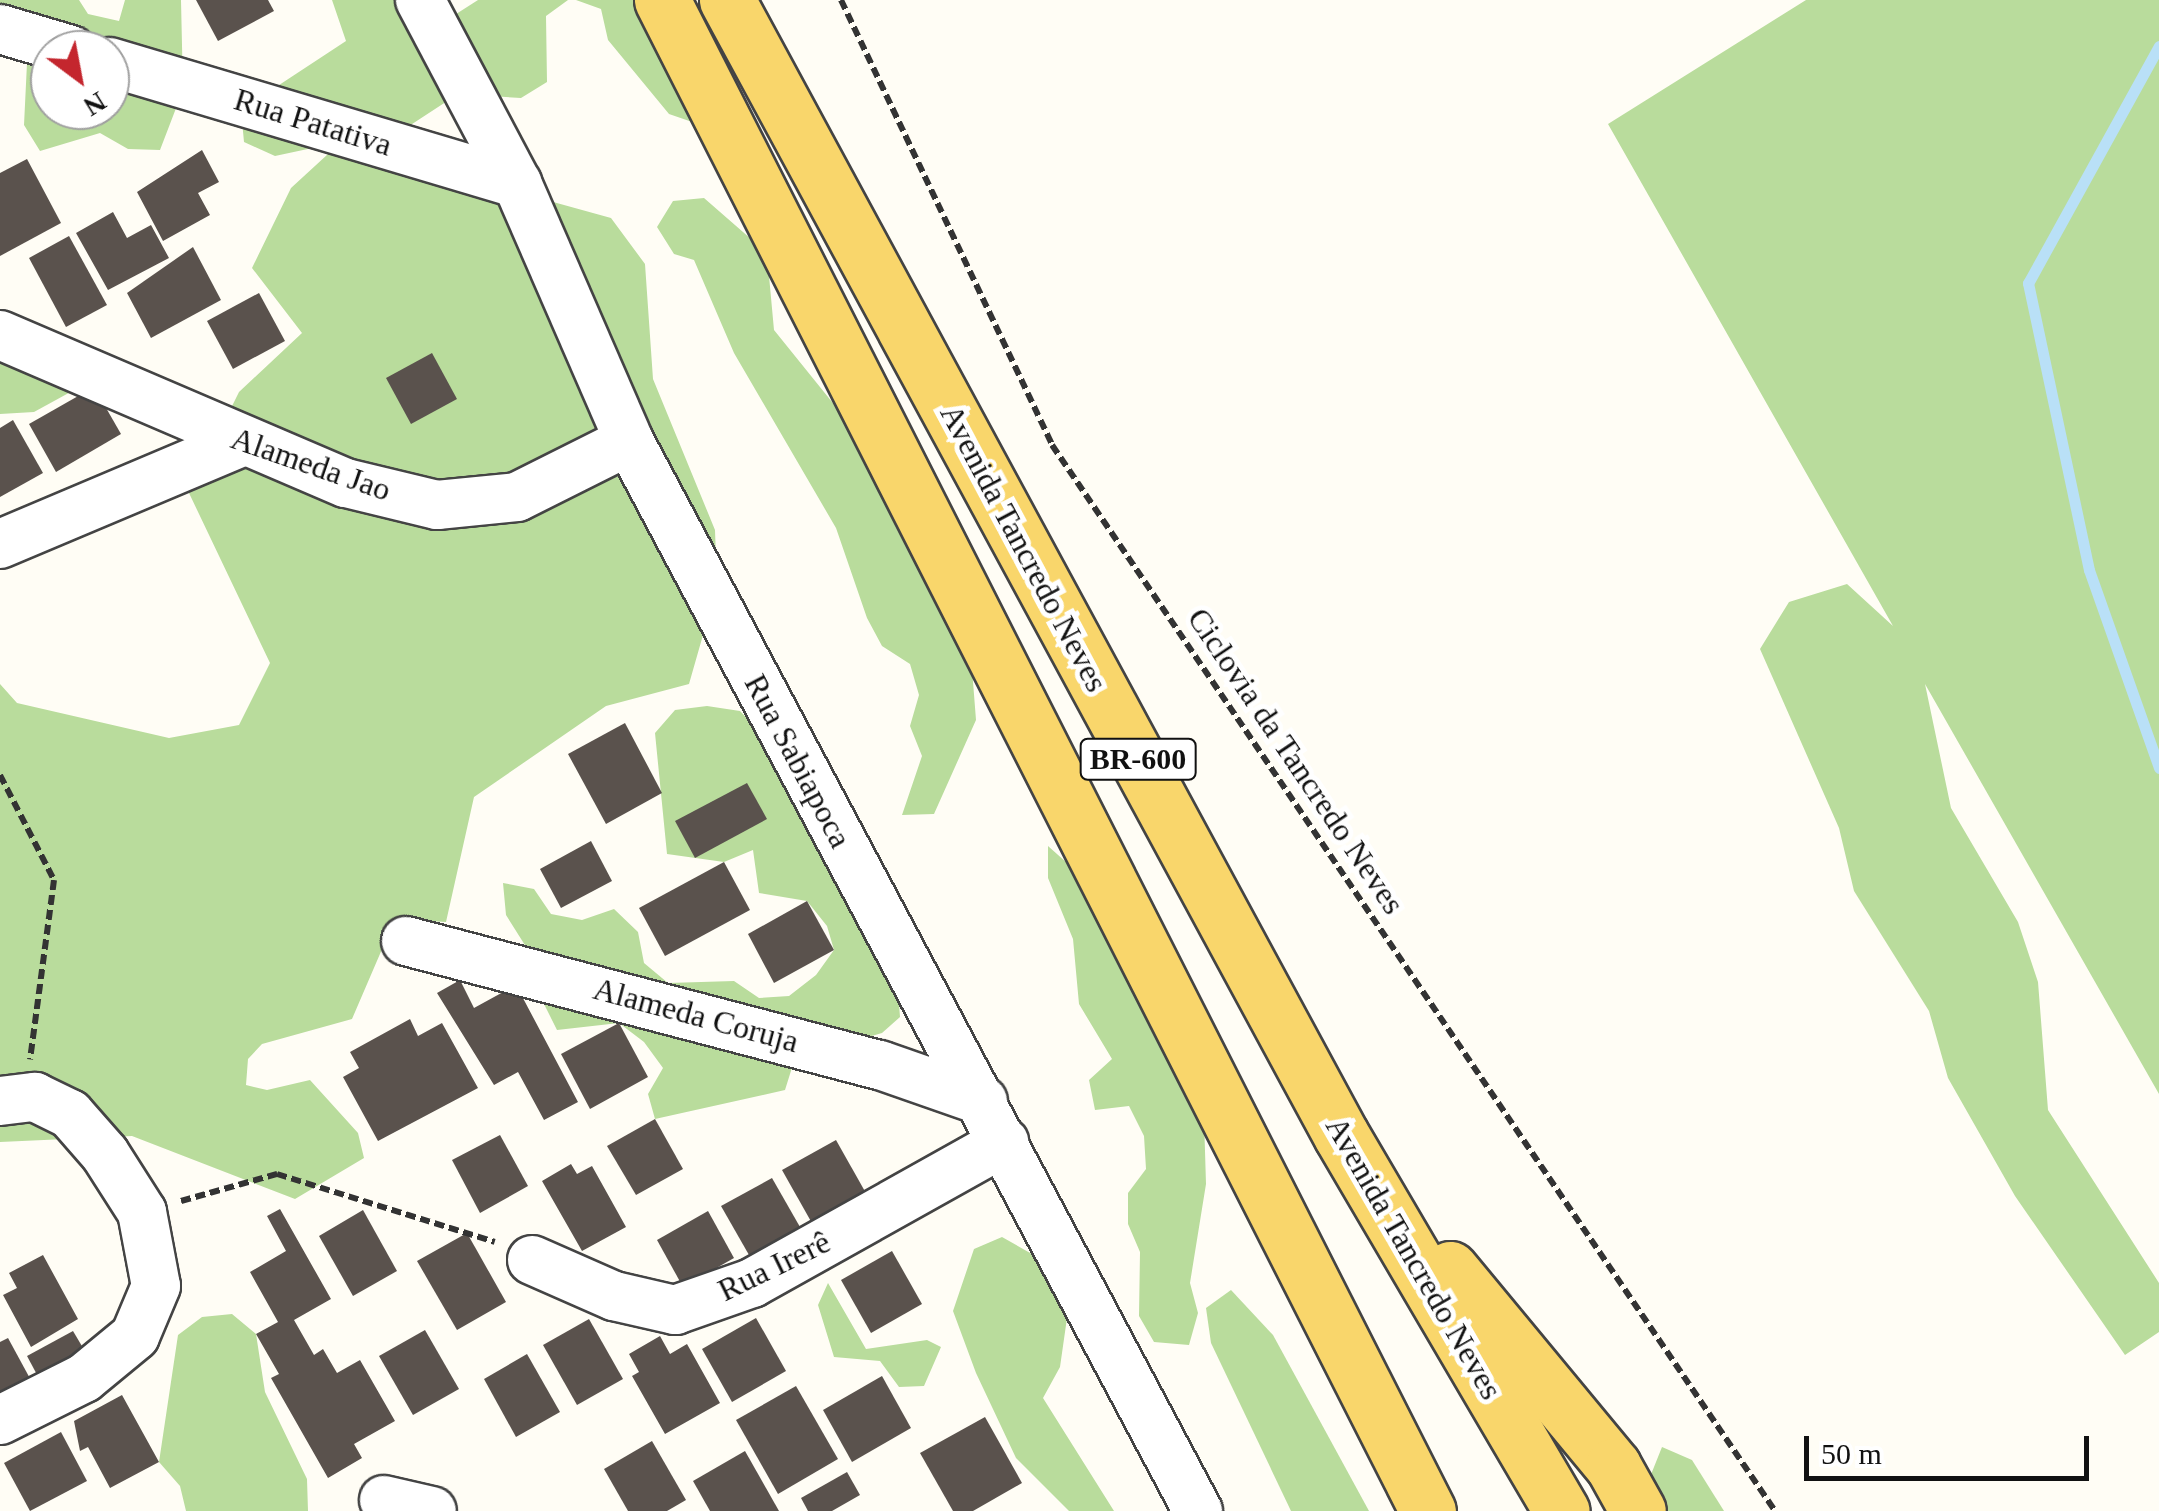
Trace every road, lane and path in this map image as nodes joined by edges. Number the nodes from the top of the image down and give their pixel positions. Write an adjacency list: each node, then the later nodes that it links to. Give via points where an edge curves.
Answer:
1 (420, 0): 8 (street, Rua Sabiapoca)
2 (662, 0): 19 (main road, BR-600)
3 (728, 0): 18 (main road, Avenida Tancredo Neves / BR-600)
4 (841, 0): 30 (path, Ciclovia da Tancredo Neves, via 1052,445)
5 (0, 29): 6 (street)
6 (30, 38)
7 (130, 68): 8 (street, Rua Patativa)
8 (517, 183): 10 (street, Rua Sabiapoca)
9 (0, 334): 11 (street, Alameda Jao)
10 (629, 441): 11 (street, Alameda Jao, via 516,496 437,505 346,483); 17 (street, Rua Sabiapoca)
11 (241, 442): 12 (street)
12 (0, 544)
13 (0, 775): 15 (path, via 54,880)
14 (406, 941): 17 (street, Alameda Coruja, via 880,1065)
15 (29, 1064)
16 (0, 1101): 20 (street, via 35,1096 70,1114)
17 (994, 1122): 21 (street, Rua Irerê, via 752,1283 675,1310 614,1296); 25 (street, Rua Sabiapoca)
18 (1341, 1136): 28 (main road, Avenida Tancredo Neves / BR-600); 29 (main road, via 1613,1466)
19 (1264, 1184): 26 (main road); 27 (main road, BR-600)
20 (142, 1212): 21 (path, via 277,1174 470,1230); 22 (street, via 156,1286 135,1336 84,1378)
21 (532, 1260)
22 (0, 1420)
23 (384, 1500): 24 (street)
24 (432, 1511)
25 (1198, 1511)
26 (1393, 1511)
27 (1428, 1511)
28 (1562, 1511)
29 (1638, 1511)
30 (1775, 1511)

